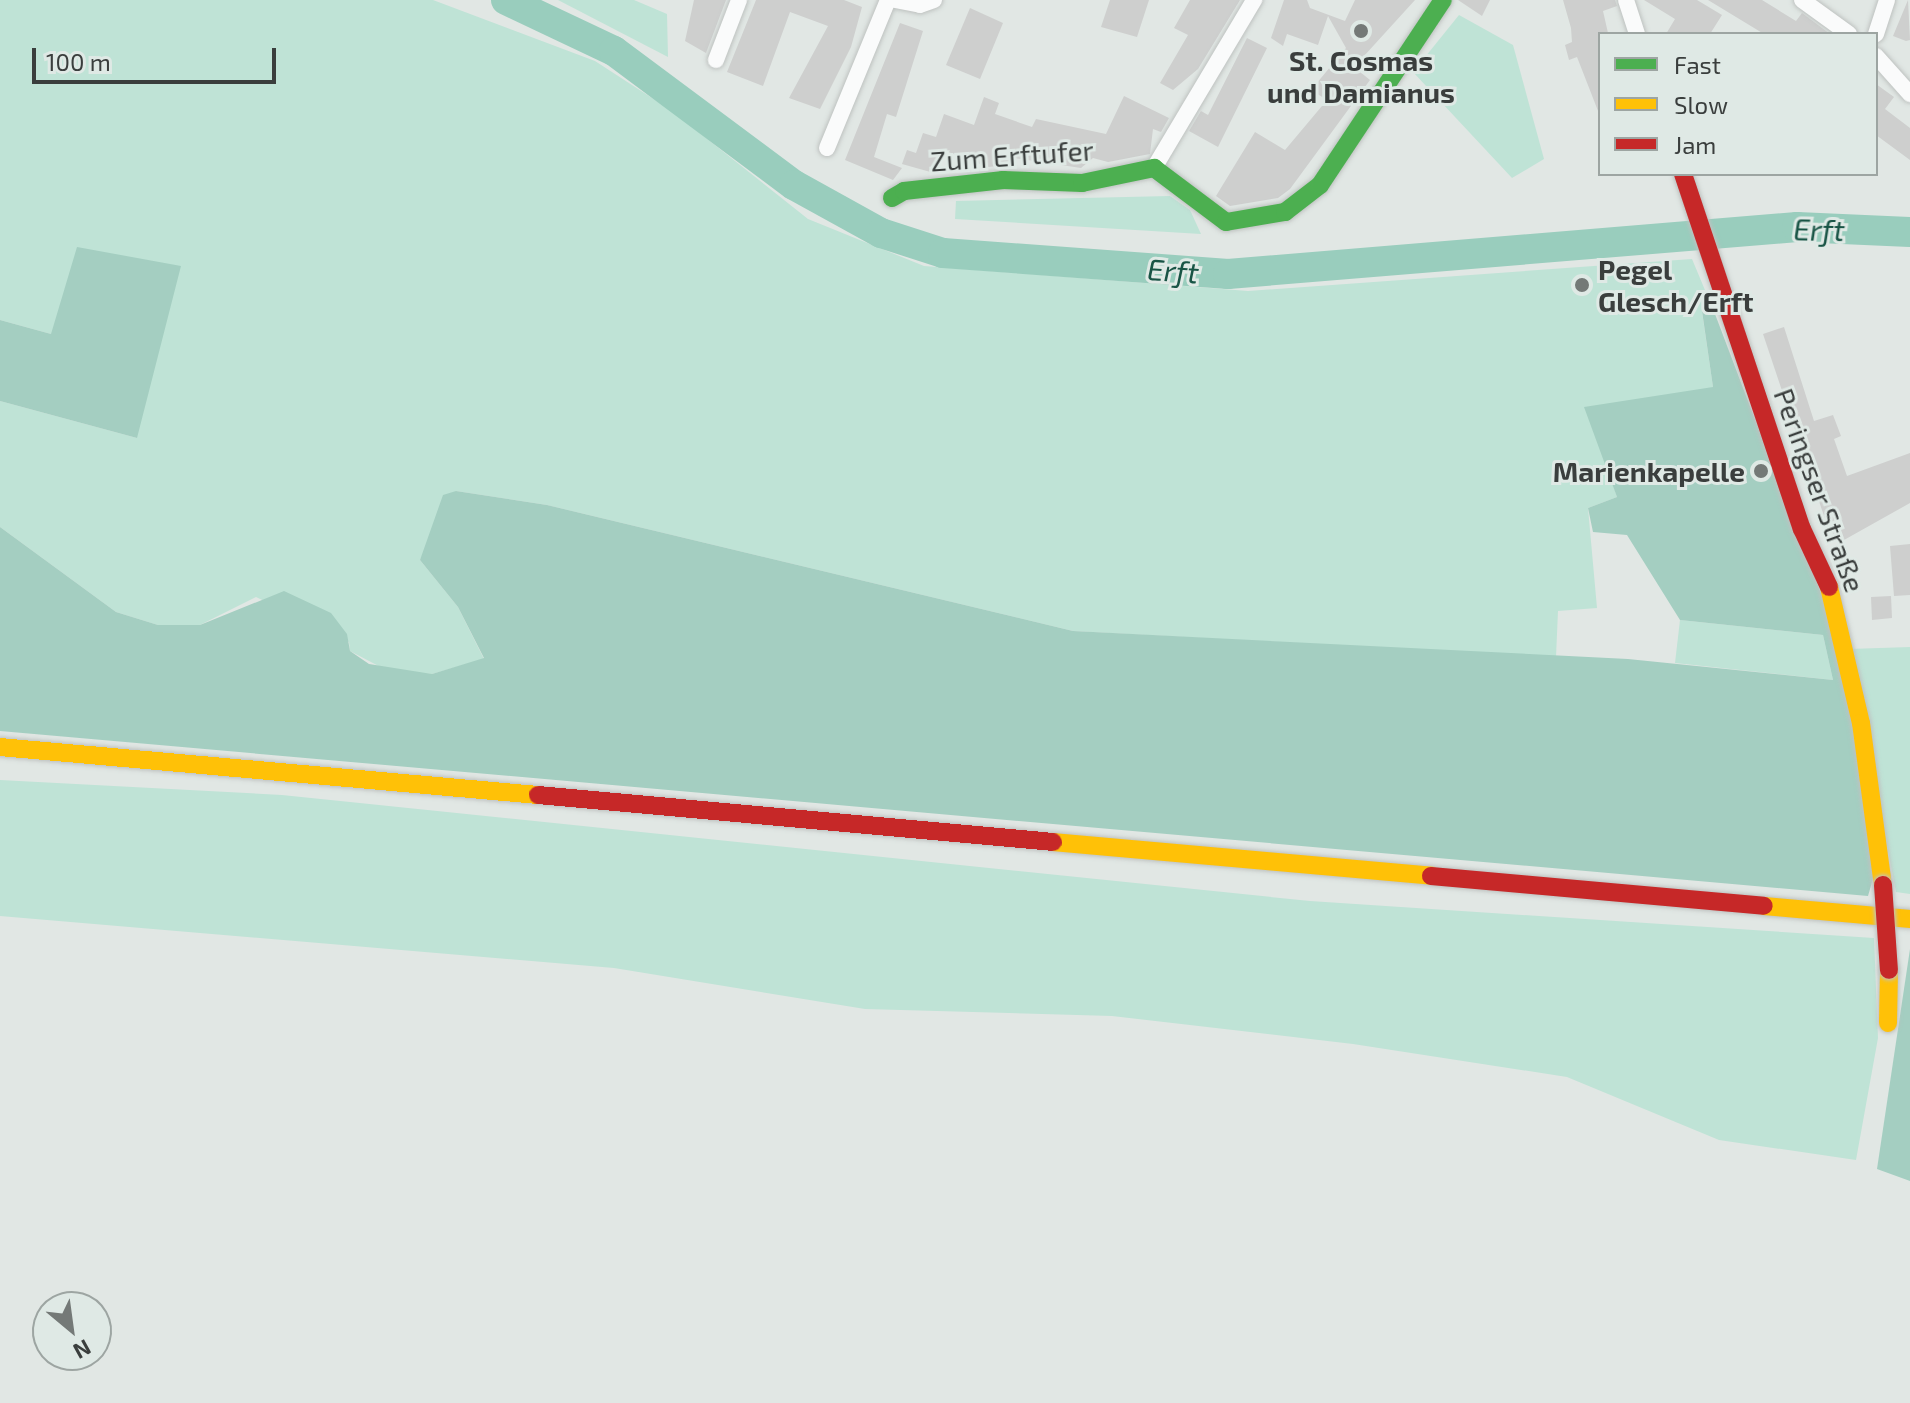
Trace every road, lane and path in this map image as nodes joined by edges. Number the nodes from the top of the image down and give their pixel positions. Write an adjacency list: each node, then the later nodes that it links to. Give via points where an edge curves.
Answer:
1 (739, 0): 14 (street)
2 (888, 0): 16 (street)
3 (895, 0): 4 (street, via 920,5)
4 (934, 0)
5 (1254, 0): 17 (street)
6 (1443, 0): 17 (main road, via 1320,185 1285,212 1226,222)
7 (1626, 0): 10 (street)
8 (1802, 0): 11 (street)
9 (1887, 0): 12 (street)
10 (1636, 32)
11 (1846, 32)
12 (1877, 32)
13 (1878, 58): 15 (street)
14 (716, 60)
15 (1910, 94)
16 (827, 148)
17 (1154, 168): 19 (main road, Zum Erftufer, via 1082,183 1003,180 904,191)
18 (1684, 176): 22 (main road, Peringser Straße, bridge, via 1802,529 1826,575 1861,723 1883,885)
19 (892, 198)
20 (0, 747): 21 (main road)
21 (1910, 919)
22 (1888, 1023)

